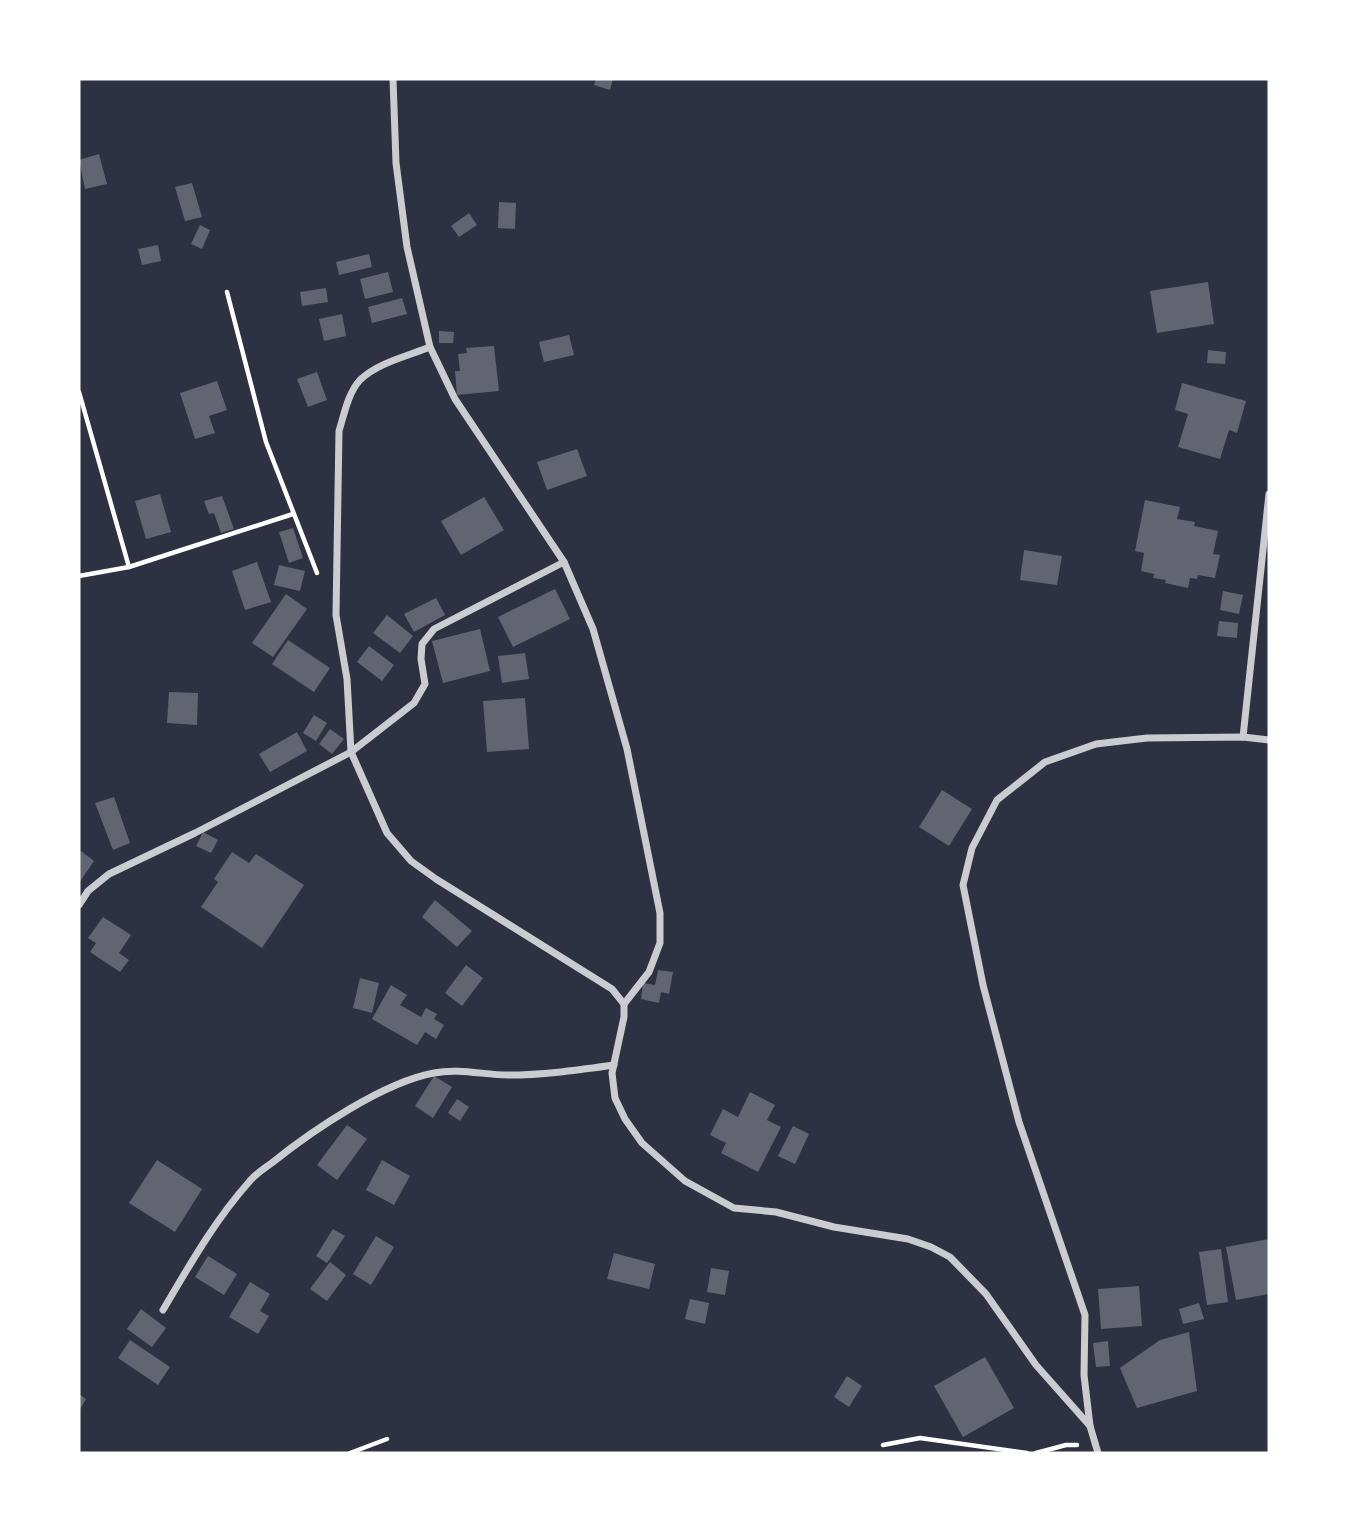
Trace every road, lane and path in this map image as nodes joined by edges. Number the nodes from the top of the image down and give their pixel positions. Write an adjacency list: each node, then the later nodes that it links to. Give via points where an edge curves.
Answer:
1 (393, 79): 3 (street, via 396,163 407,247)
2 (227, 292): 6 (path, via 266,442)
3 (430, 347): 7 (street, via 455,400); 13 (street, via 359,381 339,431 336,615)
4 (79, 392): 8 (path)
5 (1269, 494): 11 (street)
6 (293, 514): 8 (path); 10 (path)
7 (564, 562): 13 (street, via 434,629 422,644 425,684 421,694); 15 (street, via 593,629 627,749 660,913 660,943 649,972)
8 (130, 566): 9 (path)
9 (79, 576)
10 (321, 584)
11 (1243, 737): 12 (street); 18 (street, via 1147,737 1096,744 1045,762 997,800 972,848 963,885 1018,1122 1085,1315 1084,1375)
12 (1269, 740)
13 (351, 752): 14 (street, via 109,874); 15 (street, via 387,833 411,861 587,972)
14 (79, 905)
15 (624, 1004): 16 (street)
16 (614, 1065): 17 (street, via 542,1075 435,1073 387,1090 336,1117 250,1180 203,1243); 18 (street, via 615,1098 625,1119 642,1143 685,1181 734,1208 908,1239 950,1257 986,1294 1036,1365)
17 (163, 1310)
18 (1090, 1426): 20 (street)
19 (387, 1439): 22 (path)
20 (1096, 1444): 24 (path); 25 (street)
21 (884, 1445): 23 (path, via 920,1438)
22 (350, 1453)
23 (1027, 1453)
24 (1036, 1453)
25 (1098, 1453)

